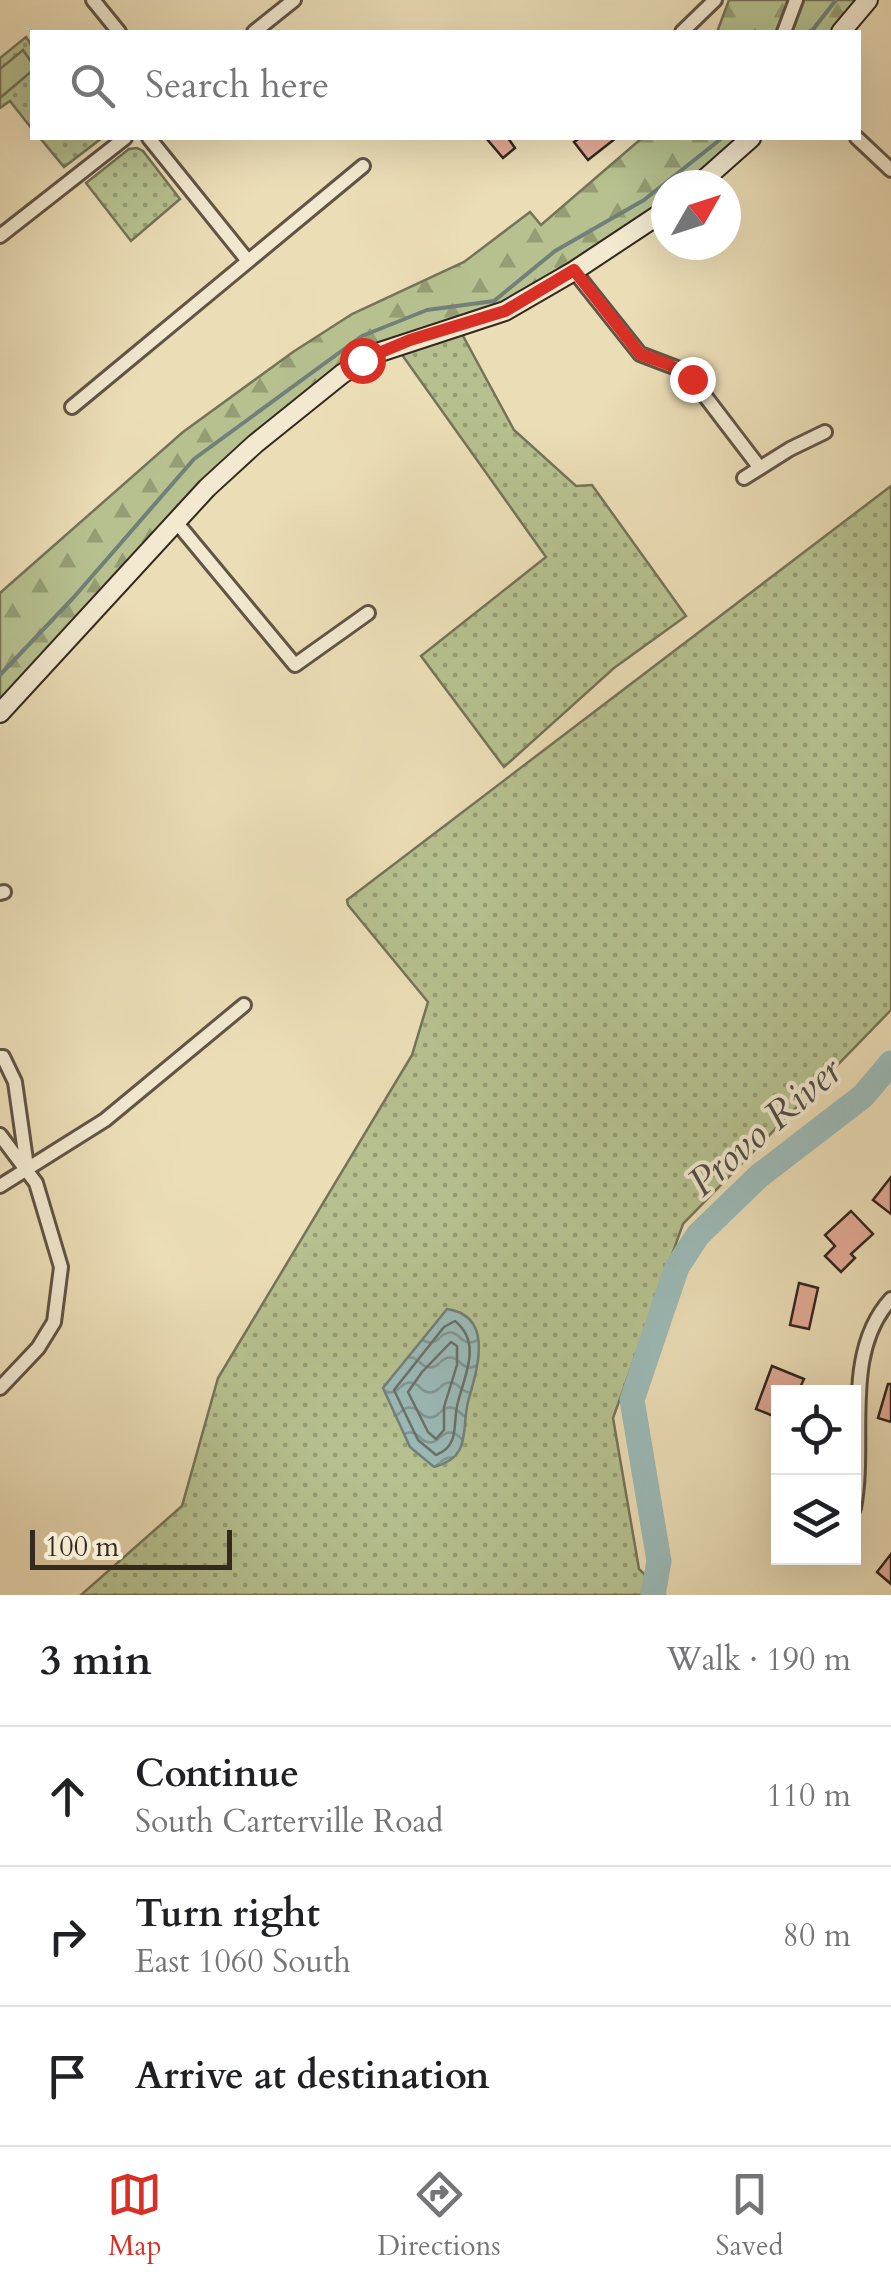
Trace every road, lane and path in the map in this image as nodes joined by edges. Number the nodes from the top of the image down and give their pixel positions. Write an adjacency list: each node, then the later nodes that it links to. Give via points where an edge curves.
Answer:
1 (92, 0): 6 (street)
2 (294, 0): 7 (street)
3 (715, 0): 8 (street)
4 (796, 0): 9 (street)
5 (868, 0): 10 (street)
6 (116, 30)
7 (256, 30)
8 (684, 30)
9 (785, 30)
10 (843, 30)
11 (121, 140): 19 (street)
12 (150, 140): 20 (street)
13 (749, 140): 16 (street)
14 (858, 140): 17 (street)
15 (362, 166): 20 (street)
16 (715, 170)
17 (891, 170)
18 (651, 220): 21 (street)
19 (0, 236)
20 (248, 261): 22 (street)
21 (574, 270): 24 (street, via 640,354 692,379); 26 (street, via 505,311 362,360 255,444)
22 (72, 407)
23 (825, 432): 24 (street)
24 (760, 468): 25 (street)
25 (744, 478)
26 (177, 523): 27 (street, via 295,665); 28 (street)
27 (368, 613)
28 (0, 713)
29 (244, 1005): 32 (street, via 105,1120)
30 (0, 1057): 32 (street, via 15,1082)
31 (0, 1135): 32 (street)
32 (27, 1170): 33 (street); 35 (street, via 56,1247 60,1292 54,1322 38,1348)
33 (0, 1186)
34 (891, 1299): 36 (street, via 863,1354)
35 (0, 1388)
36 (858, 1475)

